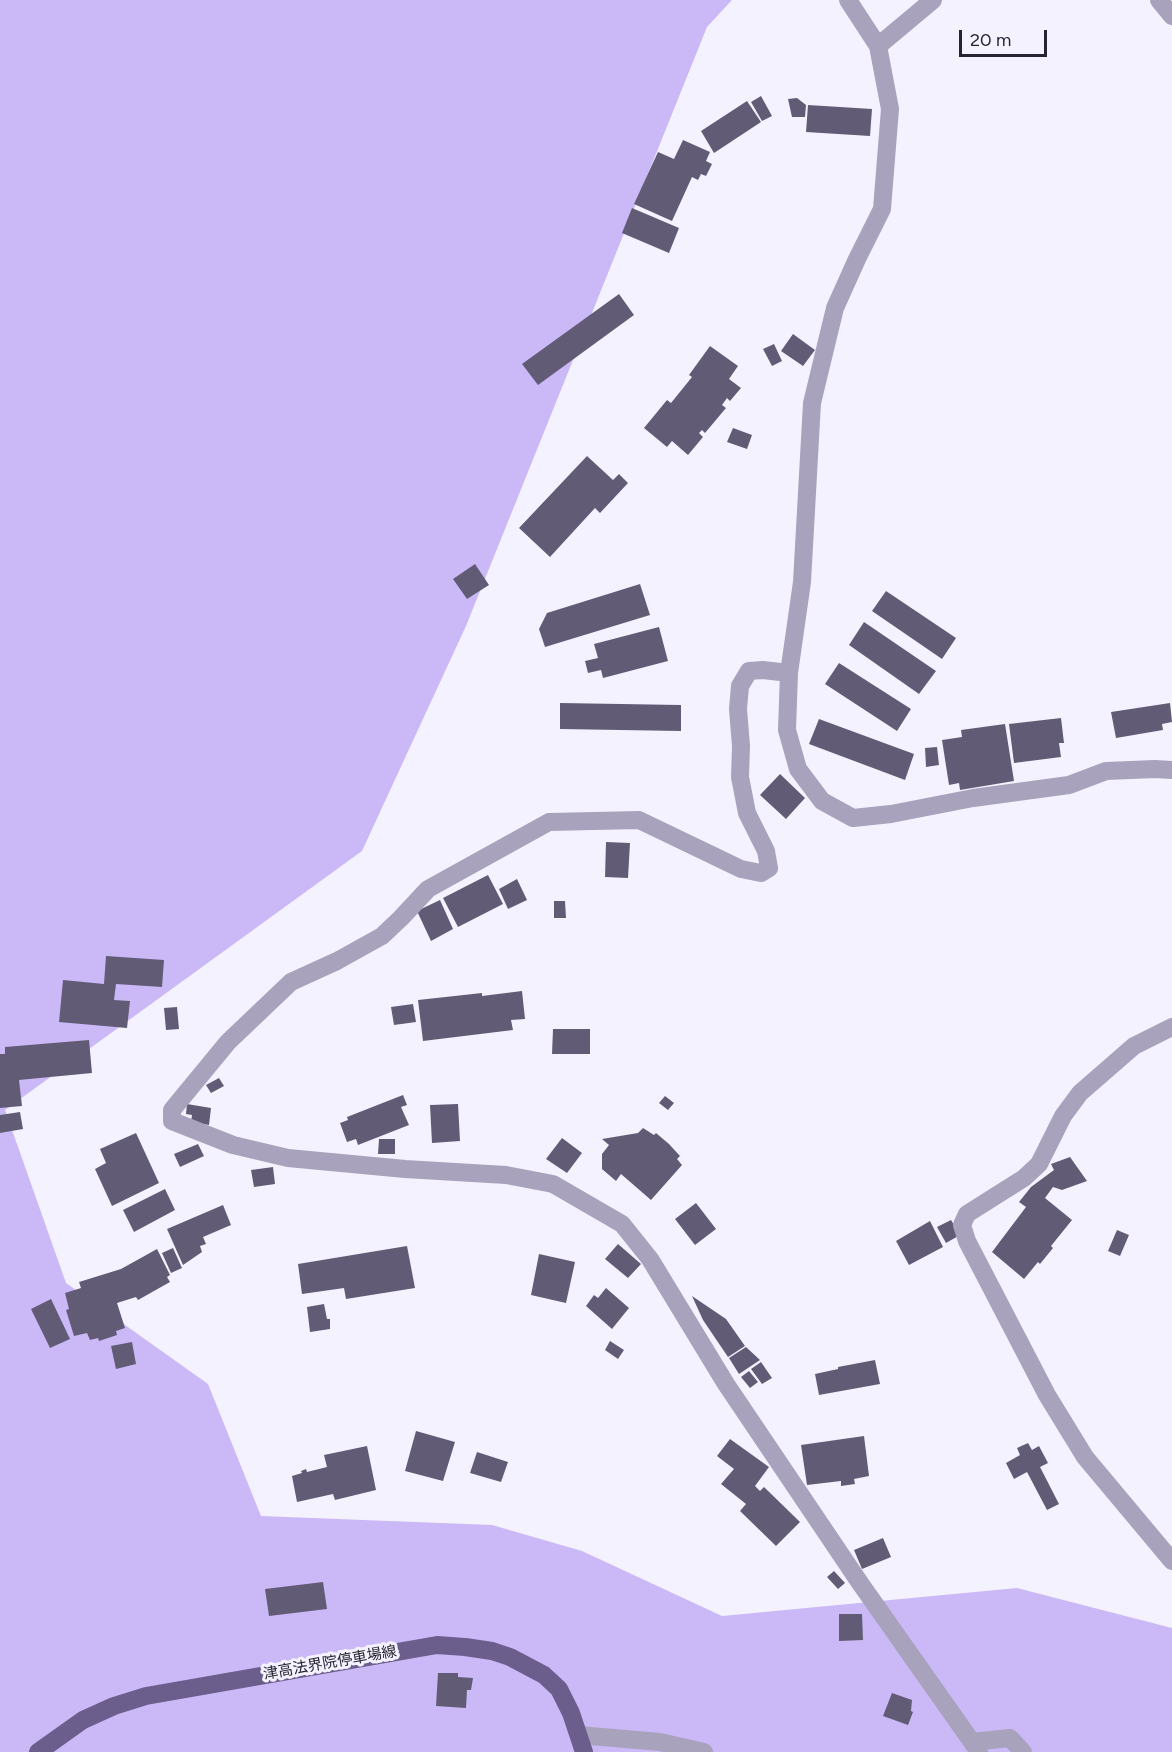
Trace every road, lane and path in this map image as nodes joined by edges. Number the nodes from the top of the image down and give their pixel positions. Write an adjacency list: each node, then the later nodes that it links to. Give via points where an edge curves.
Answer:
1 (848, 0): 5 (street)
2 (933, 0): 5 (street)
3 (1159, 0): 4 (street)
4 (1172, 16)
5 (879, 46): 6 (street, via 890,109 882,209 835,308 812,403 802,582)
6 (789, 673): 7 (street, via 787,730 798,770 822,801 853,818 1069,785 1106,771); 11 (street, via 749,671 740,687 740,777 747,813 766,851 769,868 760,873 741,869 639,820 549,822 428,889 382,936 291,982 228,1042 172,1110 172,1121 233,1145 288,1158 506,1175 554,1184 622,1224 650,1259 726,1384)
7 (1172, 770)
8 (1172, 1027): 9 (street, via 1134,1046 1080,1093 1063,1116 1039,1164 967,1214 962,1225 966,1241 1079,1448)
9 (1172, 1561)
10 (581, 1743): 12 (main road, 津高法界院停車場線, via 559,1689 544,1675 492,1651 437,1645 146,1696 83,1720); 13 (street, via 660,1742)
11 (975, 1747): 14 (street, via 1010,1738)
12 (38, 1752)
13 (704, 1752)
14 (1023, 1752)

